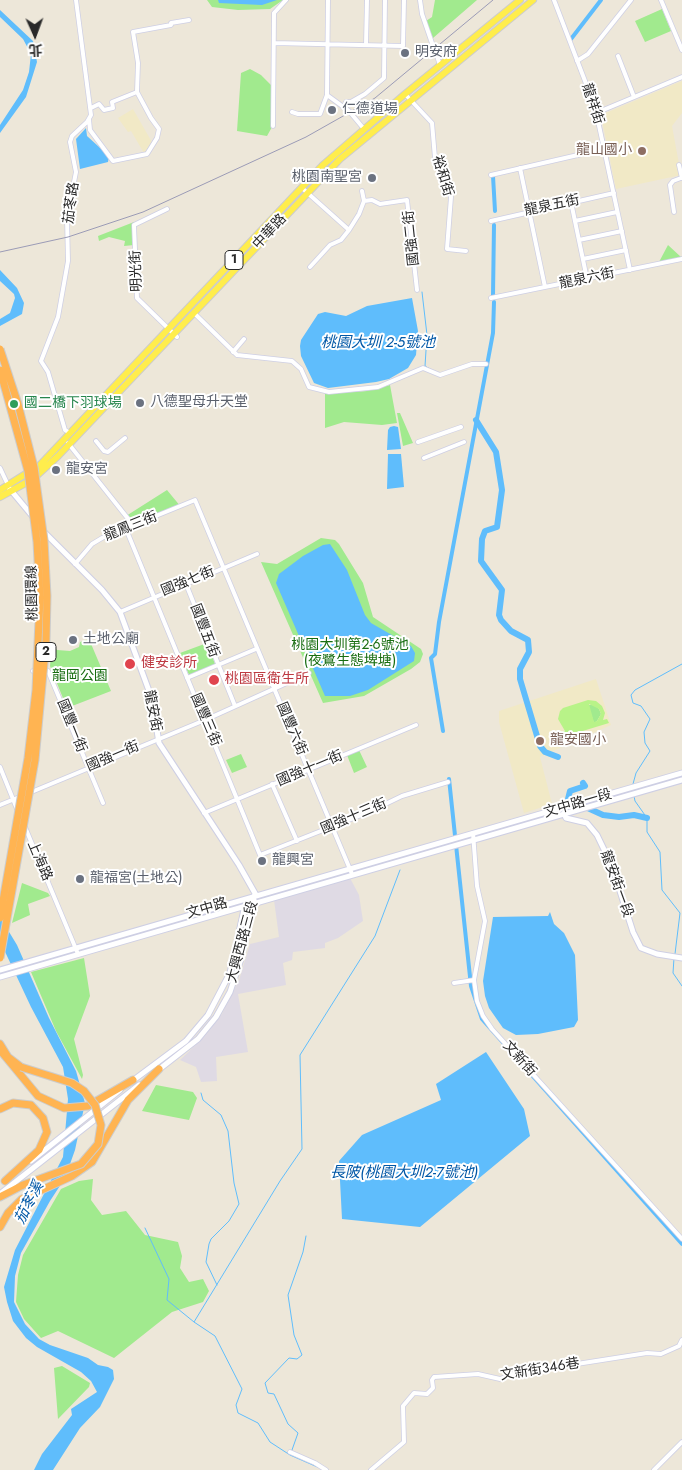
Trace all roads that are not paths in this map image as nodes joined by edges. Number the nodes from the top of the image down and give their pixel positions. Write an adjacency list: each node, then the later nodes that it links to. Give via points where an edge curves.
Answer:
1 (76, 0): 30 (street)
2 (286, 0): 14 (street, via 274,13)
3 (328, 0): 15 (street)
4 (367, 0): 16 (street)
5 (385, 0): 17 (street)
6 (404, 0): 17 (street, via 403,46)
7 (420, 0): 18 (street)
8 (520, 0): 23 (main road, 中華路 / 1)
9 (533, 0): 29 (main road, 中華路 / 1)
10 (554, 0): 22 (street, 龍祥街)
11 (631, 0): 22 (street, via 588,54)
12 (661, 0): 19 (street)
13 (189, 20): 25 (street, via 133,32 138,63)
14 (274, 43): 15 (street); 35 (street)
15 (328, 44): 16 (street); 27 (street)
16 (366, 45): 17 (street)
17 (384, 46): 31 (street, via 384,78 365,94 346,102)
18 (433, 46)
19 (682, 50)
20 (437, 56): 23 (street)
21 (618, 56): 28 (street)
22 (577, 61): 33 (street, 龍祥街)
23 (440, 65): 26 (main road, 中華路 / 1)
24 (682, 77): 28 (street)
25 (137, 92): 30 (street, via 112,102 113,108 104,110 99,104); 34 (street, via 159,129 147,154 113,161 90,130)
26 (405, 94): 29 (street, 裕和街); 36 (main road, 中華路 / 1)
27 (327, 95): 31 (street); 32 (street, via 320,114)
28 (634, 97): 33 (street)
29 (410, 100): 37 (main road, 中華路 / 1); 58 (street, 裕和街, via 432,123 435,158 451,197 447,249)
30 (91, 108): 34 (street)
31 (344, 108): 36 (street)
32 (292, 112)
33 (596, 113): 38 (street, 龍祥街)
34 (89, 119): 75 (street, 茄苳路, via 70,142 76,172 67,218 68,262 58,317 40,361 48,372 65,430)
35 (273, 126)
36 (364, 128): 37 (street); 43 (main road, 中華路 / 1)
37 (369, 134): 43 (main road, 中華路 / 1)
38 (604, 149): 40 (street); 45 (street, 龍祥街)
39 (679, 165): 42 (street)
40 (520, 168): 41 (street); 49 (street)
41 (491, 175)
42 (682, 178): 51 (street, via 670,185)
43 (305, 190): 54 (street); 67 (main road, 中華路 / 1)
44 (362, 191): 46 (street)
45 (614, 193): 47 (street, 龍泉五街); 50 (street, 龍祥街)
46 (364, 200): 54 (street, via 360,214); 65 (street, 國強二街, via 380,204 407,200)
47 (571, 202): 49 (street, 龍泉五街); 53 (street)
48 (167, 209): 68 (street, 明光街, via 137,222 134,227 137,298)
49 (529, 211): 52 (street, 龍泉五街); 64 (street)
50 (617, 212): 53 (street); 55 (street, 龍祥街)
51 (674, 212)
52 (491, 221)
53 (575, 221): 56 (street)
54 (349, 230): 61 (street)
55 (622, 231): 56 (street); 57 (street, 龍祥街)
56 (579, 240): 60 (street)
57 (626, 250): 60 (street); 62 (street, 龍祥街)
58 (466, 251)
59 (682, 258): 62 (street, 龍泉六街)
60 (583, 259): 63 (street)
61 (310, 267)
62 (630, 270): 63 (street, 龍泉六街)
63 (587, 279): 64 (street, 龍泉六街)
64 (546, 287): 66 (street, 龍泉六街)
65 (417, 290)
66 (491, 298)
67 (191, 310): 68 (main road, 中華路 / 1); 71 (street)
68 (174, 333): 75 (main road, 中華路 / 1)
69 (244, 339): 71 (street)
70 (0, 349): 134 (highway, 桃園環線 / 2, bridge, via 34,467 44,540 46,641 35,760)
71 (233, 352): 72 (street, via 292,361 310,387 329,392 378,387 423,368 440,375 472,364)
72 (486, 364)
73 (0, 370): 131 (highway, 桃園環線 / 2, bridge, via 28,471 40,597 36,690 28,758)
74 (461, 427): 79 (street)
75 (73, 435): 77 (main road, 中華路 / 1)
76 (125, 438): 78 (street, via 108,452)
77 (67, 442): 83 (main road, 中華路 / 1); 85 (main road, 中華路 / 1, via 33,479); 88 (street)
78 (96, 442)
79 (418, 442)
80 (464, 442): 81 (street)
81 (424, 458)
82 (0, 468): 83 (street)
83 (8, 485): 84 (main road, 中華路 / 1); 85 (street, 龍安街)
84 (0, 490)
85 (12, 492): 86 (main road, 中華路 / 1); 91 (street, 龍安街, via 46,536)
86 (0, 497)
87 (195, 500): 88 (street, 龍鳳三街); 92 (street, 國豐六街)
88 (134, 525): 89 (street, 龍鳳三街)
89 (126, 529): 91 (street, 龍鳳三街, via 92,544); 94 (street, 國豐三街)
90 (258, 554): 92 (street, 國強七街)
91 (75, 564): 95 (street, 龍安街)
92 (224, 568): 93 (street, 國強七街); 96 (street, 國豐六街)
93 (186, 584): 94 (street, 國強七街); 97 (street, 國豐五街)
94 (154, 596): 95 (street, 國強七街); 100 (street, 國豐三街)
95 (120, 612): 105 (street, 龍安街, via 152,699)
96 (256, 648): 97 (street); 101 (street, 國豐六街)
97 (218, 665): 100 (street); 102 (street, 國豐五街)
98 (33, 671): 107 (street, 國豐一街, via 48,671)
99 (309, 672): 101 (street, 國強一街)
100 (187, 678): 103 (street, 國豐三街)
101 (274, 689): 102 (street, 國強一街); 108 (street, 國豐六街)
102 (235, 706): 103 (street, 國強一街)
103 (205, 720): 105 (street, 國強一街); 113 (street, 國豐三街)
104 (416, 725): 108 (street, 國強十一街)
105 (157, 738): 107 (street, 國強一街); 118 (street, 龍安街)
106 (0, 767): 114 (street, 上海路)
107 (87, 768): 114 (street, 國強一街); 115 (street)
108 (308, 769): 112 (street, 國強十一街); 119 (street, 國豐六街)
109 (682, 773): 117 (street, 文中路一段)
110 (682, 780): 117 (street, 文中路一段, via 574,812)
111 (448, 782): 119 (street, 國強十三街, via 402,796)
112 (272, 784): 113 (street, 國強十一街); 122 (street)
113 (238, 798): 118 (street, 國強十一街); 124 (street, 國豐三街)
114 (13, 800): 116 (street, 國強一街); 132 (street, 上海路)
115 (102, 803)
116 (0, 805)
117 (564, 810): 120 (street, 文中路一段); 121 (street, 文中路一段); 135 (street, 龍安街一段, via 566,818 587,823 597,835 612,866 641,948)
118 (204, 813): 128 (street, 龍安街, via 240,865)
119 (332, 826): 122 (street, 國強十三街); 126 (street, 國豐六街)
120 (473, 834): 121 (street, 文新街); 123 (street, 文中路)
121 (474, 840): 123 (street, 文中路); 140 (street, 文新街, via 477,886 485,921)
122 (297, 841): 124 (street, 國強十三街)
123 (452, 843): 125 (street, 文中路)
124 (260, 855)
125 (411, 855): 126 (street, 文中路); 127 (street, 文中路)
126 (350, 868): 127 (street, 國豐六街); 128 (street, 文中路)
127 (352, 874): 129 (street, 文中路)
128 (256, 895): 129 (street, 大興西路三段); 130 (street, 大興西路三段); 132 (street, 文中路)
129 (254, 903): 130 (street, 文中路); 144 (street, 大興西路三段, via 230,992 216,1017 198,1039)
130 (245, 905): 133 (street, 文中路); 145 (street, 大興西路三段, via 230,973 208,1015 186,1041)
131 (0, 918)
132 (76, 947): 133 (street, 上海路); 136 (street, 文中路)
133 (78, 954): 138 (street, 文中路)
134 (0, 958)
135 (682, 958)
136 (18, 964): 137 (street, 文中路); 138 (street)
137 (0, 970)
138 (21, 970): 139 (street, 文中路)
139 (0, 977)
140 (472, 980): 141 (street); 150 (street, 文新街, via 480,1009 492,1029)
141 (454, 983)
142 (0, 1044): 148 (highway, bridge, via 8,1057 21,1067 72,1083 84,1091 96,1105 101,1124 98,1144 81,1164)
143 (0, 1050): 145 (highway, via 34,1093 59,1107 83,1108)
144 (159, 1069): 148 (street, 大興西路三段); 149 (highway, via 128,1100 100,1151 87,1166 72,1176 32,1192 18,1202)
145 (133, 1080): 147 (street, 大興西路三段)
146 (0, 1109): 147 (highway, via 14,1103 31,1105 43,1118 47,1132 39,1150)
147 (3, 1183)
148 (0, 1196)
149 (0, 1227)
150 (682, 1240)
151 (682, 1340): 155 (street, 文新街346巷, via 679,1346 662,1354 647,1353 522,1372 500,1379 478,1374 434,1376 433,1388 427,1394 414,1392 402,1406 404,1442)
152 (682, 1442): 156 (street)
153 (291, 1453): 154 (street)
154 (326, 1470)
155 (371, 1470)
156 (654, 1470)

